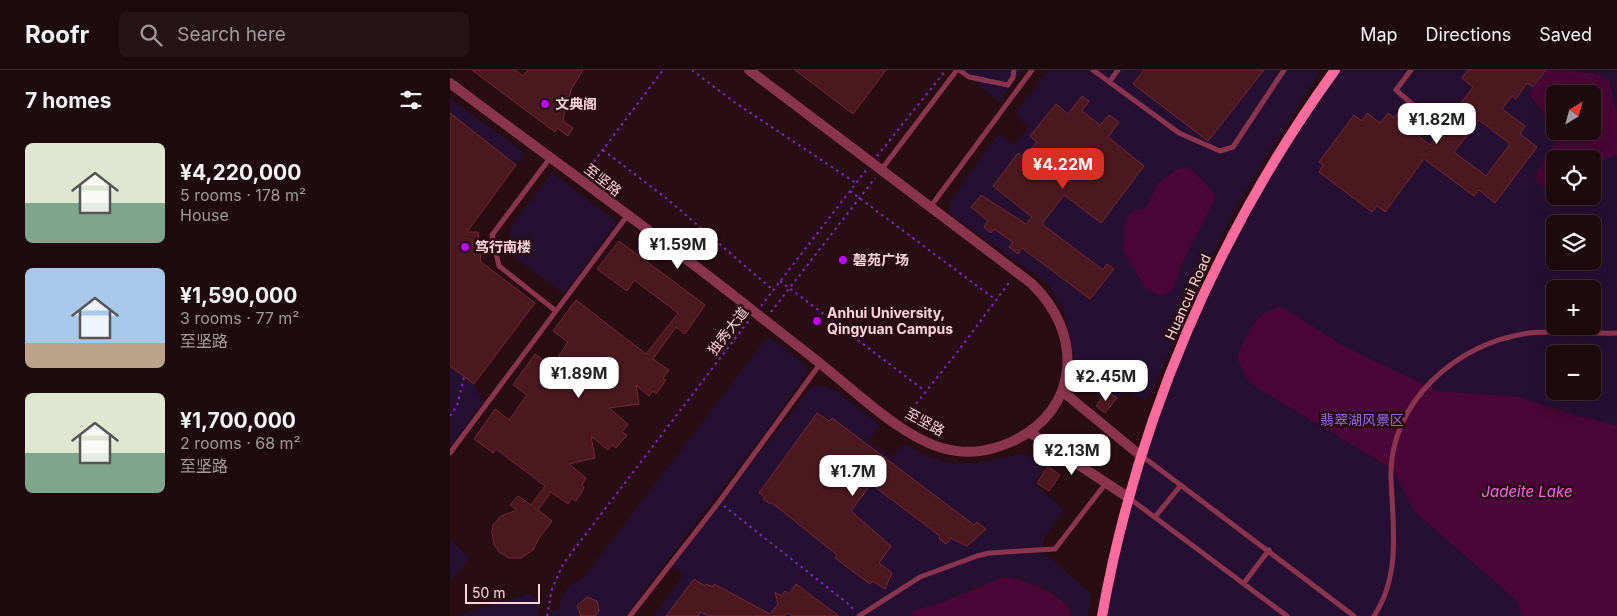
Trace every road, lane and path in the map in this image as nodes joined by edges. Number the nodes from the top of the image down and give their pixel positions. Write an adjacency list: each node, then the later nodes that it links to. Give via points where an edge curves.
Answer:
1 (663, 70): 16 (path)
2 (692, 70): 21 (path)
3 (749, 70): 18 (street, 至坚路)
4 (946, 70): 18 (path, 独秀大道)
5 (958, 70): 6 (lane, via 969,77 1008,85); 19 (lane)
6 (1014, 70)
7 (1032, 70): 24 (lane)
8 (1093, 70): 13 (lane)
9 (1118, 70): 13 (lane)
10 (1284, 70): 13 (lane, via 1234,147 1220,151 1179,133)
11 (1335, 70): 43 (street, Huancui Road, via 1290,136 1206,288 1176,358)
12 (1411, 70): 15 (lane, via 1396,90)
13 (1109, 82)
14 (450, 83): 17 (street, 至坚路)
15 (1428, 118)
16 (602, 150): 20 (path); 29 (path, via 666,198)
17 (550, 158): 20 (street, 至坚路); 31 (lane, via 492,235 499,266)
18 (872, 162): 19 (street, 至坚路); 21 (path, 独秀大道)
19 (881, 170): 23 (path); 24 (street, 至坚路)
20 (580, 180): 25 (street, 至坚路)
21 (856, 183): 22 (path, 独秀大道)
22 (850, 191): 23 (path); 27 (path, 独秀大道)
23 (859, 198): 28 (path); 30 (path)
24 (931, 206): 26 (street, 至坚路)
25 (627, 216): 31 (lane); 32 (street, 至坚路)
26 (1016, 272): 30 (path); 37 (street, 至坚路, via 1041,292 1058,318 1066,356)
27 (780, 281): 28 (path); 29 (path, 独秀大道)
28 (789, 288): 33 (path); 38 (path)
29 (773, 290): 32 (path, 独秀大道)
30 (996, 300): 38 (path)
31 (556, 311): 42 (lane)
32 (756, 313): 33 (street, 至坚路); 51 (path, 独秀大道, via 563,564 552,589)
33 (764, 320): 35 (street, 至坚路)
34 (1617, 333): 57 (lane, via 1553,331 1510,337 1479,348 1434,377 1405,417 1393,444 1392,574 1384,600)
35 (820, 364): 40 (street, 至坚路); 47 (lane)
36 (464, 377): 39 (path, via 458,406)
37 (1062, 391): 41 (street, 至坚路, via 1047,418); 43 (street)
38 (926, 392): 40 (path)
39 (450, 416)
40 (900, 424): 41 (street, 至坚路, via 942,448 966,452 995,449)
41 (1028, 432): 44 (street)
42 (450, 453)
43 (1141, 456): 45 (lane); 46 (street, Huancui Road)
44 (1106, 483): 46 (street); 53 (lane, via 1055,549 977,556 920,576)
45 (1181, 485): 48 (lane); 49 (lane)
46 (1129, 498): 48 (lane); 54 (street, Huancui Road)
47 (718, 502): 52 (lane); 53 (path, via 851,606)
48 (1156, 517): 50 (lane)
49 (1269, 550): 50 (lane); 56 (lane)
50 (1244, 583): 55 (lane)
51 (547, 616)
52 (630, 616)
53 (857, 616)
54 (1102, 616)
55 (1287, 616)
56 (1354, 616)
57 (1374, 616)

